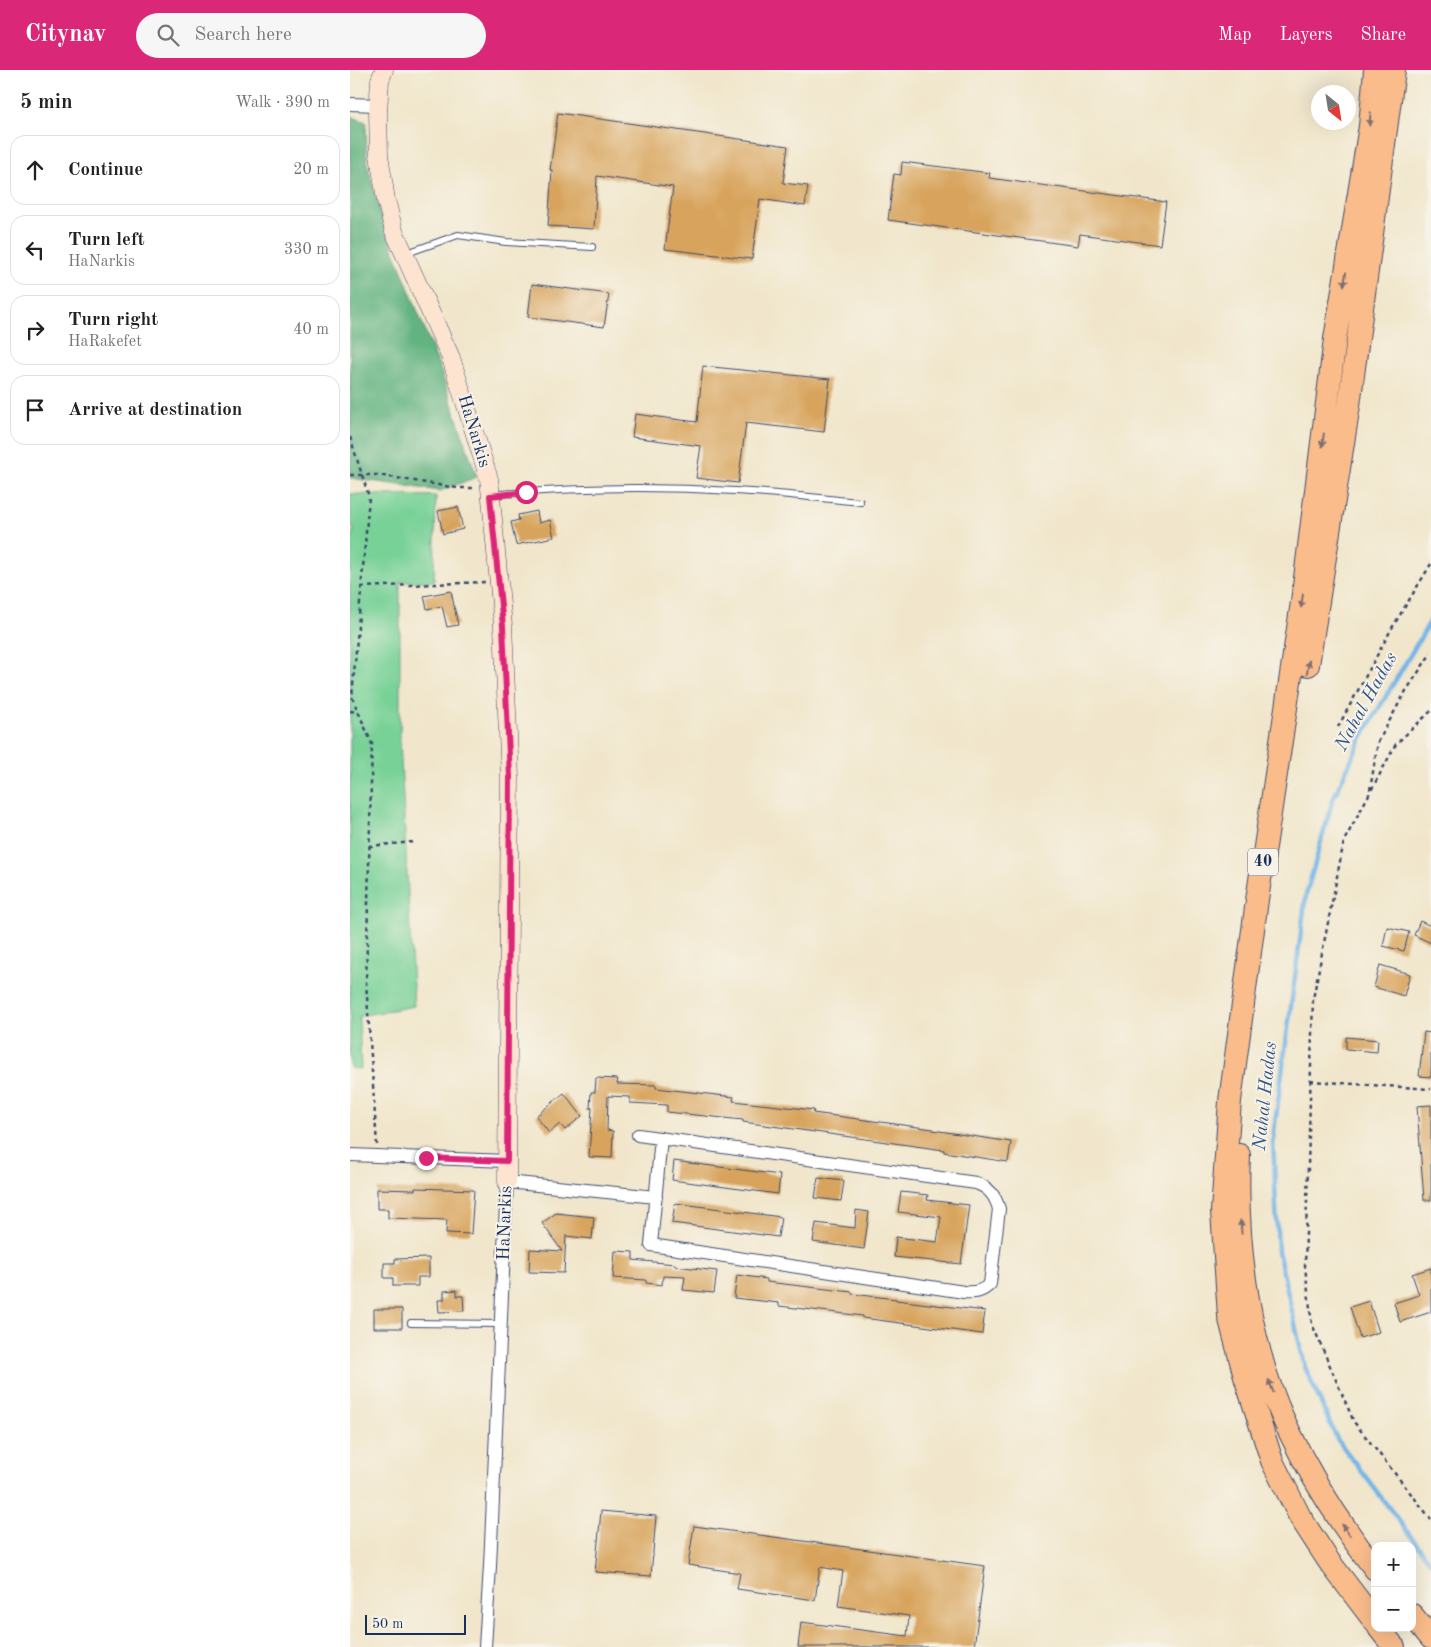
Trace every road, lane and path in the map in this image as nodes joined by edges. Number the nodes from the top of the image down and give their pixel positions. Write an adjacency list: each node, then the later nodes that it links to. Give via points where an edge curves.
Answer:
1 (384, 70): 5 (street, HaNarkis)
2 (1375, 70): 37 (highway, 40, one-way to 37, via 1370,126 1336,339 1302,602 1254,919 1230,1101 1222,1211 1230,1316 1245,1377 1272,1461 1300,1517)
3 (1394, 70): 36 (highway, 40, one-way to 3, via 1346,1531 1311,1474 1288,1430 1266,1374 1246,1296 1239,1157 1250,1043 1349,405)
4 (350, 104): 5 (street)
5 (378, 105): 7 (street, HaNarkis, via 379,155 386,200)
6 (592, 247): 7 (lane, via 506,242 458,235)
7 (404, 254): 11 (street, HaNarkis, via 451,358 489,479)
8 (350, 437): 10 (path)
9 (350, 475): 10 (path)
10 (363, 475): 11 (path); 15 (path, via 369,497)
11 (490, 492): 12 (lane, via 661,488); 14 (street, HaNarkis)
12 (860, 502)
13 (1431, 564): 20 (path)
14 (499, 581): 15 (path); 30 (street, HaNarkis, via 510,777)
15 (361, 587): 19 (path, via 352,697)
16 (1431, 653): 21 (path, via 1378,742)
17 (350, 711): 19 (path)
18 (1431, 711): 21 (path, via 1396,744)
19 (358, 712): 23 (path, via 372,744)
20 (1338, 726)
21 (1369, 794): 24 (path, via 1344,841 1313,999)
22 (414, 842): 23 (path)
23 (369, 846): 29 (path, via 366,982)
24 (1310, 1081): 25 (path); 35 (path, via 1305,1267 1312,1324 1354,1422)
25 (1431, 1089)
26 (638, 1134): 27 (street)
27 (661, 1138): 32 (street); 32 (street, via 986,1187 999,1209 990,1284 984,1290 964,1292 651,1245)
28 (350, 1155): 29 (street)
29 (378, 1156): 30 (street)
30 (507, 1161): 31 (street, HaNarkis)
31 (507, 1182): 32 (street); 34 (street, HaNarkis)
32 (656, 1197)
33 (411, 1323): 34 (lane)
34 (501, 1324): 41 (street, HaNarkis)
35 (1431, 1519)
36 (1371, 1564)
37 (1371, 1617)
38 (1416, 1620): 40 (highway)
39 (1382, 1632): 42 (highway)
40 (1431, 1638)
41 (485, 1647)
42 (1394, 1647)

